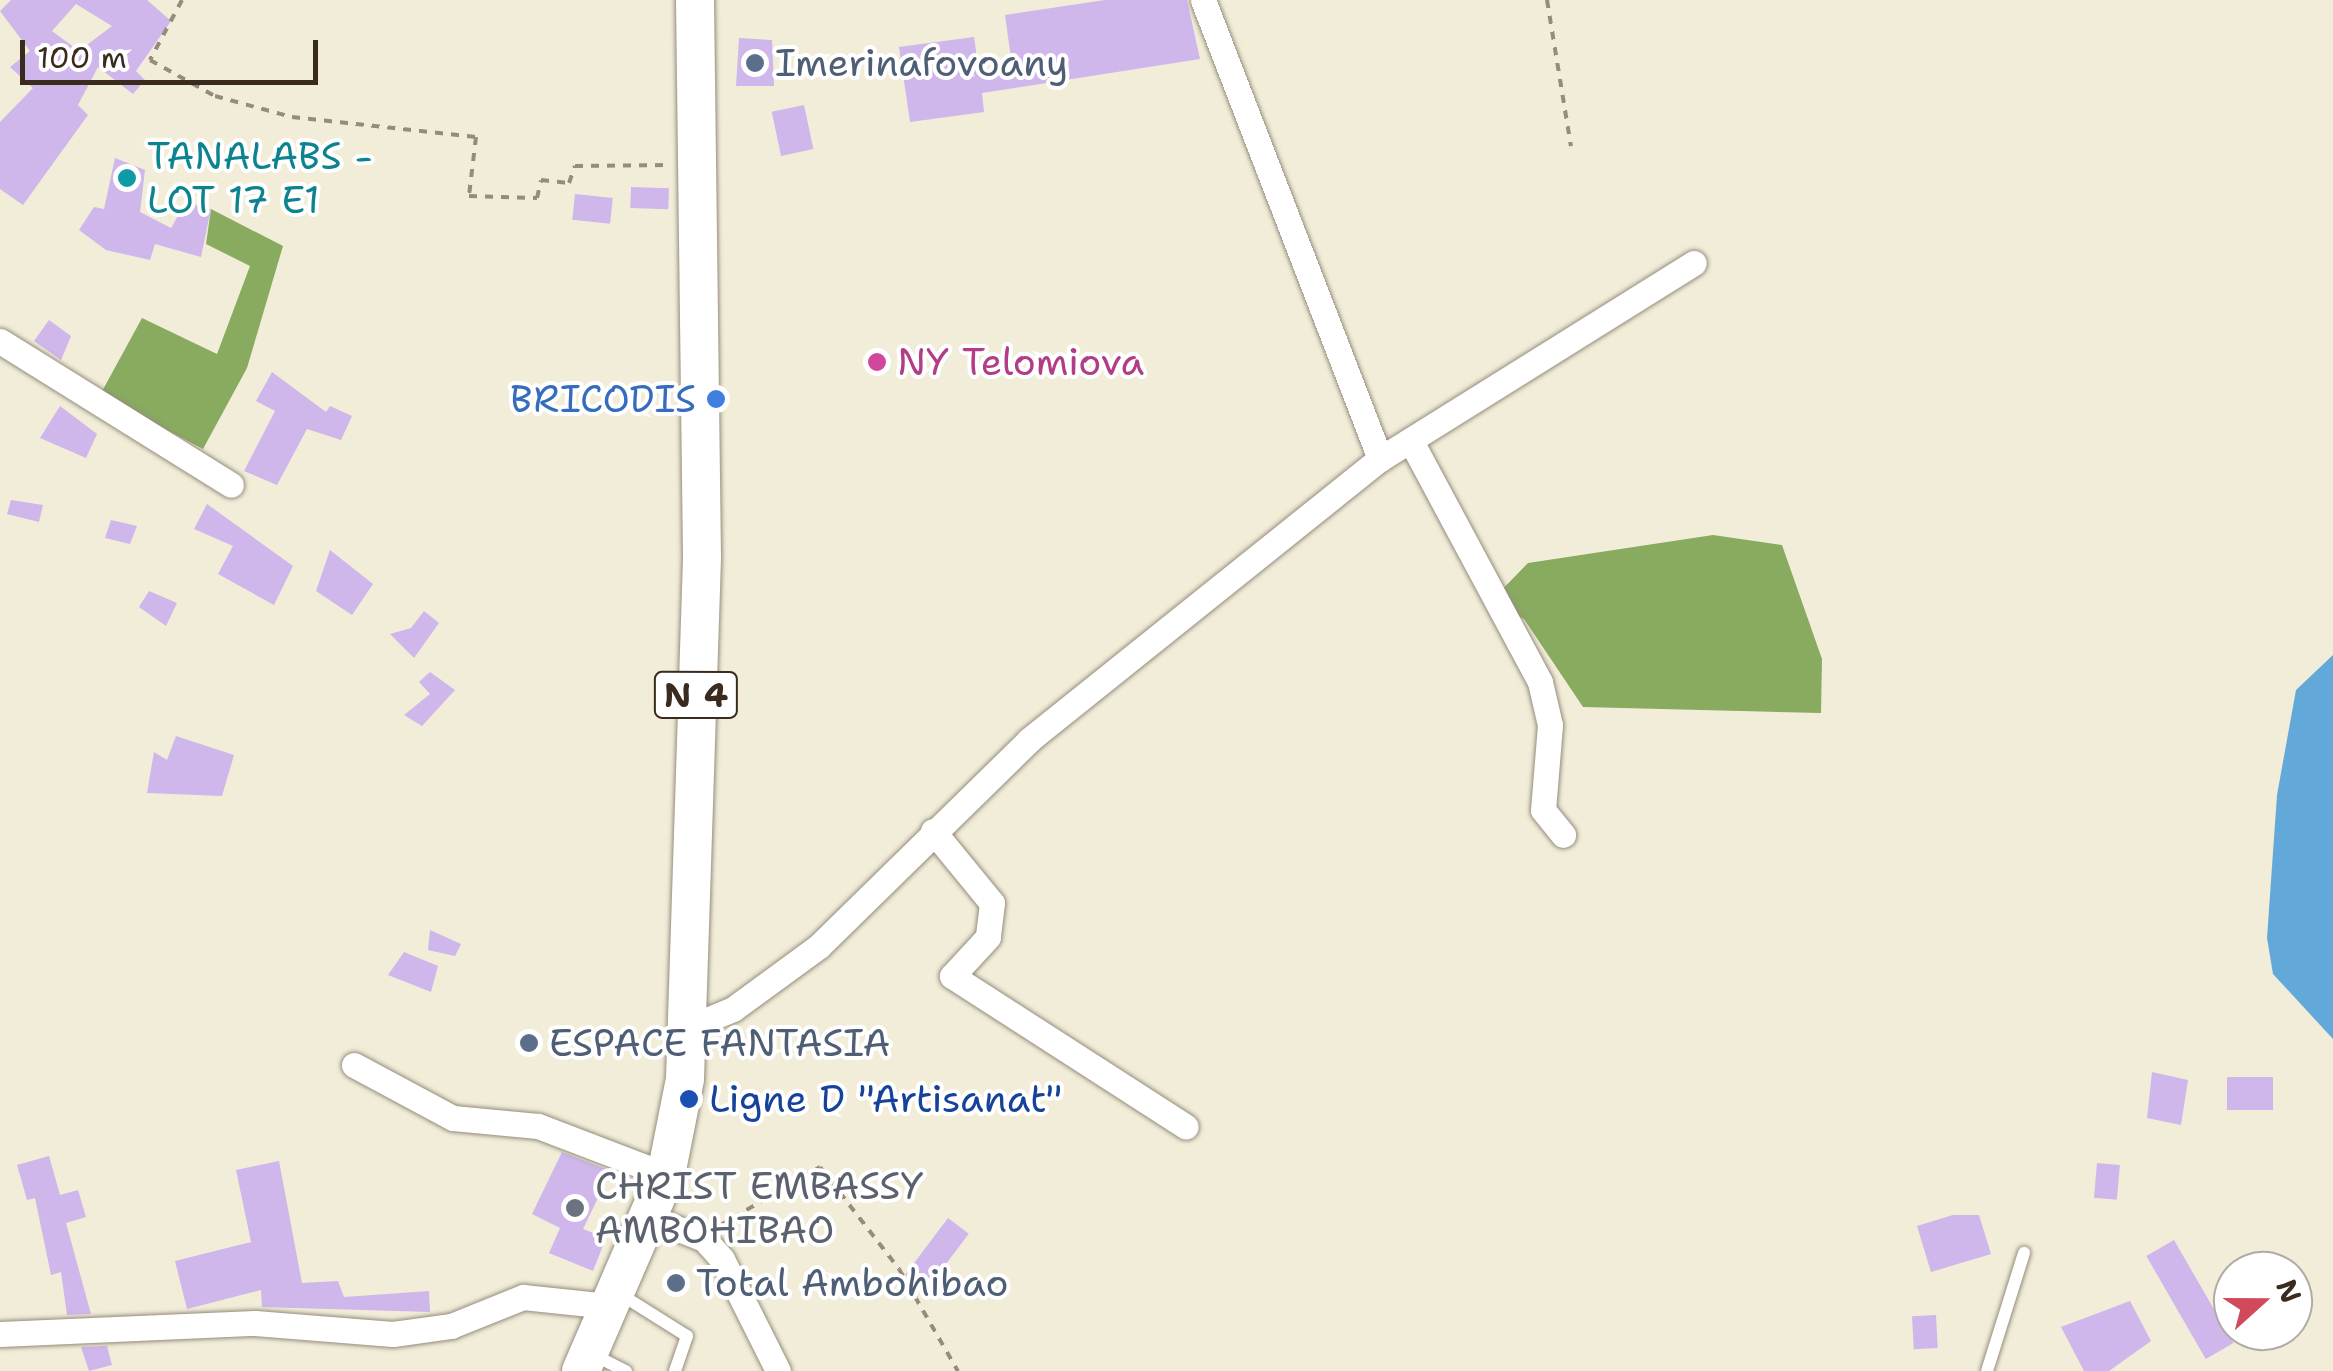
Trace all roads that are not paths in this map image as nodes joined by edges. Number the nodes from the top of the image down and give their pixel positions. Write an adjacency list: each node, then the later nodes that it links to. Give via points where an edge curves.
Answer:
1 (695, 0): 10 (main road, N 4, via 702,557)
2 (1203, 0): 6 (street)
3 (1694, 264): 5 (street)
4 (0, 341): 7 (street)
5 (1413, 445): 6 (street); 9 (street, via 1540,682 1550,725 1543,810)
6 (1380, 458): 8 (street, via 1029,740)
7 (231, 485)
8 (933, 830): 10 (street, via 819,946 733,1009); 12 (street, via 992,903 988,937 952,976)
9 (1563, 835)
10 (686, 1028): 13 (main road, N 4)
11 (354, 1066): 13 (street, via 452,1118 538,1126)
12 (1186, 1127)
13 (666, 1174): 14 (main road, N 4)
14 (646, 1216): 16 (main road, N 4); 21 (street, via 704,1239)
15 (2024, 1253): 22 (lane)
16 (612, 1298): 17 (street, via 522,1297 451,1326 392,1334 255,1323); 18 (main road, N 4); 20 (lane, via 687,1336)
17 (0, 1334)
18 (584, 1361): 19 (lane)
19 (626, 1371)
20 (675, 1371)
21 (778, 1371)
22 (1987, 1371)

